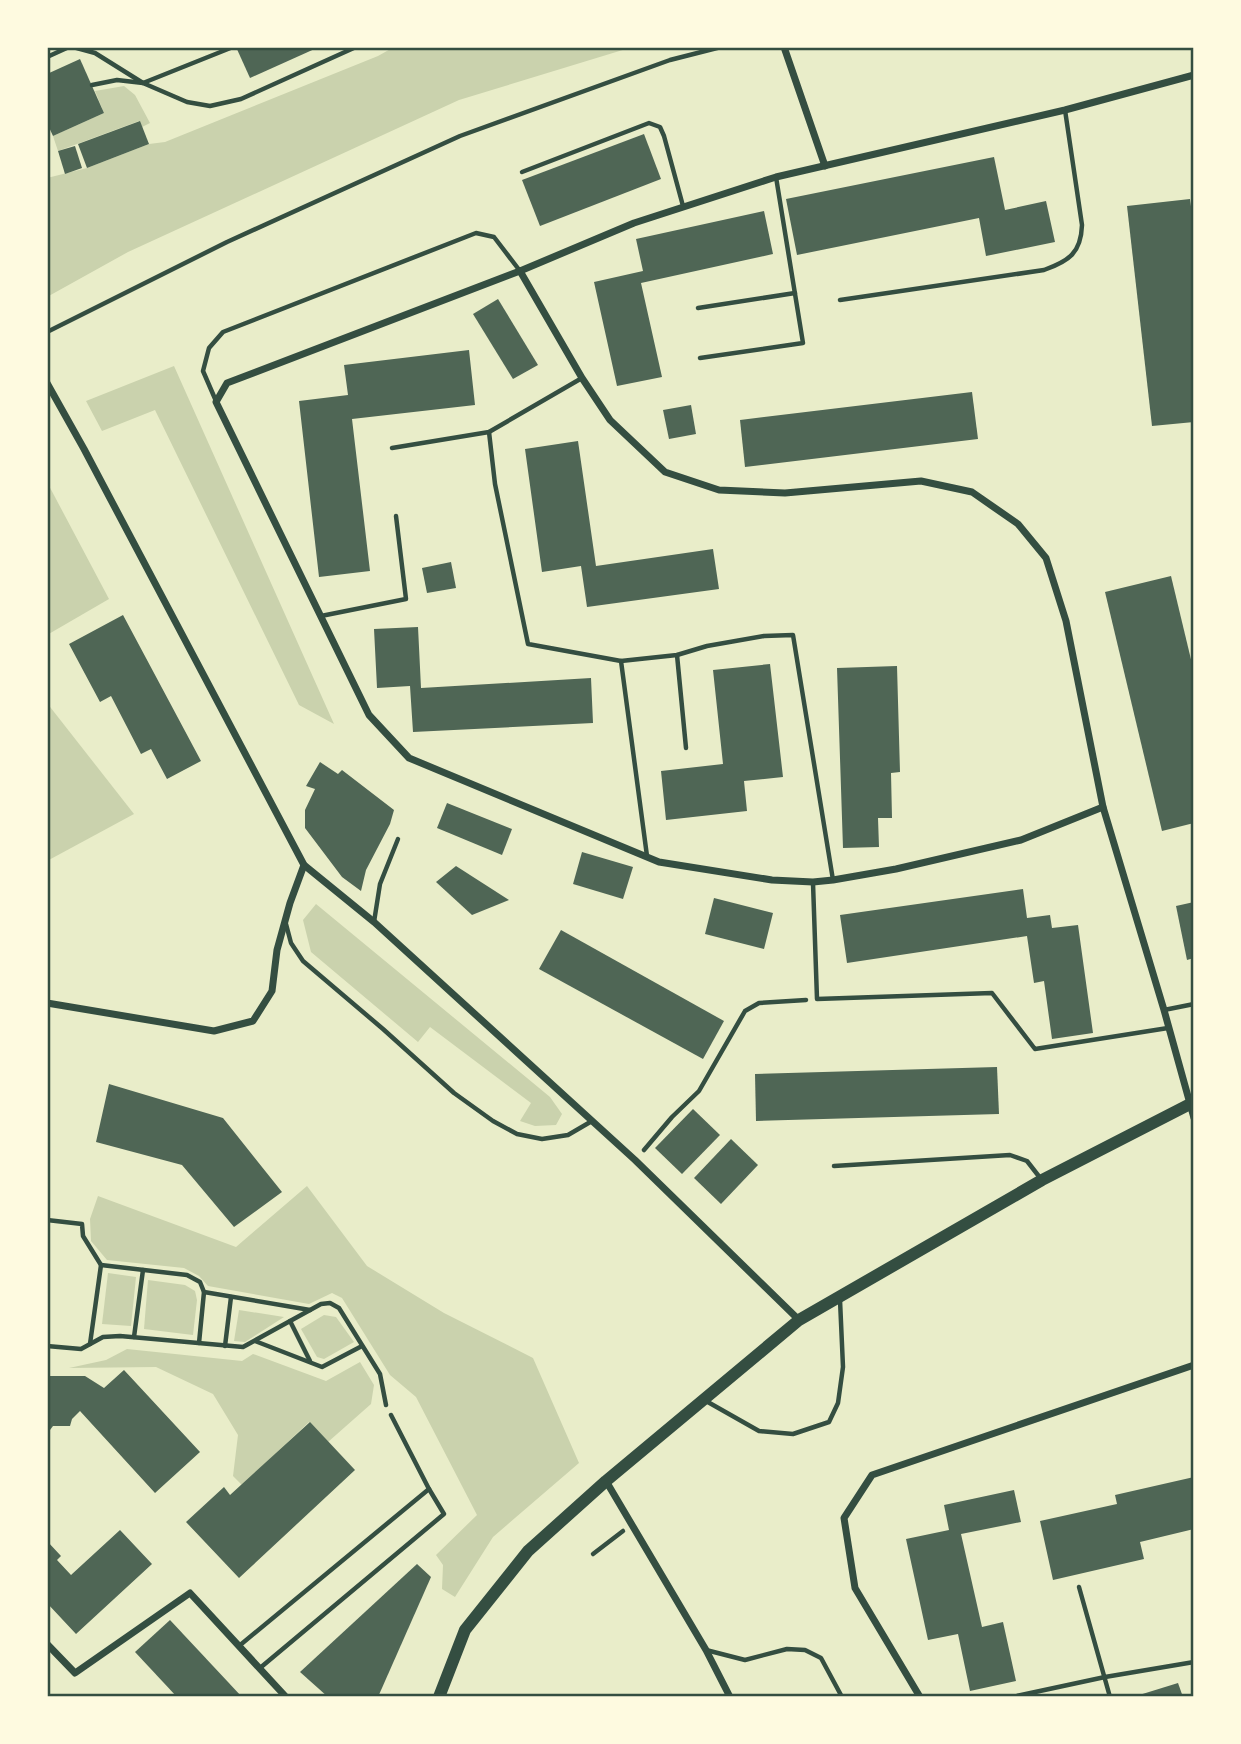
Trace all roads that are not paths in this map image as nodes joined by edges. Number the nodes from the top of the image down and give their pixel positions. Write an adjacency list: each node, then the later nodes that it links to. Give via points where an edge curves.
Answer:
1 (71, 47): 5 (lane); 7 (lane, via 94,53)
2 (233, 47): 7 (lane)
3 (356, 47): 7 (lane, via 241,99 210,106 187,102)
4 (784, 47): 10 (street)
5 (47, 57)
6 (1194, 75): 9 (street)
7 (143, 83): 8 (lane, via 117,80)
8 (92, 85)
9 (1065, 110): 10 (street); 16 (lane, via 1083,225 1075,253 1044,270)
10 (825, 166): 12 (street)
11 (522, 172): 13 (lane, via 649,123 660,127 664,136)
12 (776, 177): 13 (street); 15 (lane)
13 (683, 207): 14 (street)
14 (520, 271): 19 (street); 21 (street, via 228,383); 21 (lane, via 494,237 476,233 223,332 209,348 203,372)
15 (795, 292): 17 (lane); 18 (lane, via 803,343)
16 (839, 300)
17 (698, 308)
18 (700, 358)
19 (582, 378): 22 (lane); 29 (street, via 610,420 665,471 719,490 785,493 922,481 972,492 1018,524 1046,558 1066,621)
20 (47, 383): 32 (street)
21 (216, 402): 25 (street)
22 (489, 432): 23 (lane); 27 (lane, via 527,644)
23 (393, 448)
24 (397, 516): 25 (lane, via 406,599)
25 (321, 617): 31 (street, via 369,715 409,758)
26 (677, 655): 27 (lane); 28 (lane); 33 (lane, via 752,638 793,635)
27 (621, 661): 31 (lane)
28 (686, 747)
29 (1103, 807): 33 (street, via 1021,840); 39 (street)
30 (398, 839): 36 (lane, via 380,884)
31 (647, 856): 34 (street, via 659,862 760,878)
32 (304, 866): 35 (street); 36 (street)
33 (832, 880): 34 (street)
34 (813, 882): 40 (lane, via 817,999 992,993 1035,1049)
35 (285, 920): 37 (street, via 272,991 253,1021 214,1031); 43 (lane, via 291,943 303,961 454,1093 493,1121 516,1134 542,1139 568,1135)
36 (374, 922): 43 (street)
37 (47, 1003)
38 (1194, 1004): 39 (lane)
39 (1164, 1010): 40 (street)
40 (1168, 1028): 41 (street)
41 (1192, 1103): 42 (street); 45 (main road)
42 (1194, 1118)
43 (593, 1121): 47 (street)
44 (834, 1166): 45 (lane, via 1010,1155 1027,1161)
45 (1042, 1180): 46 (main road)
46 (840, 1296): 47 (main road); 49 (lane, via 843,1367 838,1403 829,1422 793,1434 759,1431)
47 (799, 1320): 49 (main road)
48 (1194, 1365): 61 (street, via 872,1475 844,1518 855,1588)
49 (704, 1399): 51 (main road)
50 (391, 1415): 52 (lane)
51 (606, 1480): 55 (street); 58 (main road, via 528,1550 465,1630)
52 (429, 1489): 54 (lane); 56 (lane, via 444,1514)
53 (47, 1644): 54 (street, via 75,1673 190,1593)
54 (239, 1646): 56 (street)
55 (706, 1650): 59 (street); 60 (lane, via 745,1660 787,1649 805,1650 821,1658)
56 (260, 1668): 57 (street)
57 (286, 1697)
58 (439, 1697)
59 (730, 1697)
60 (842, 1697)
61 (920, 1697)

